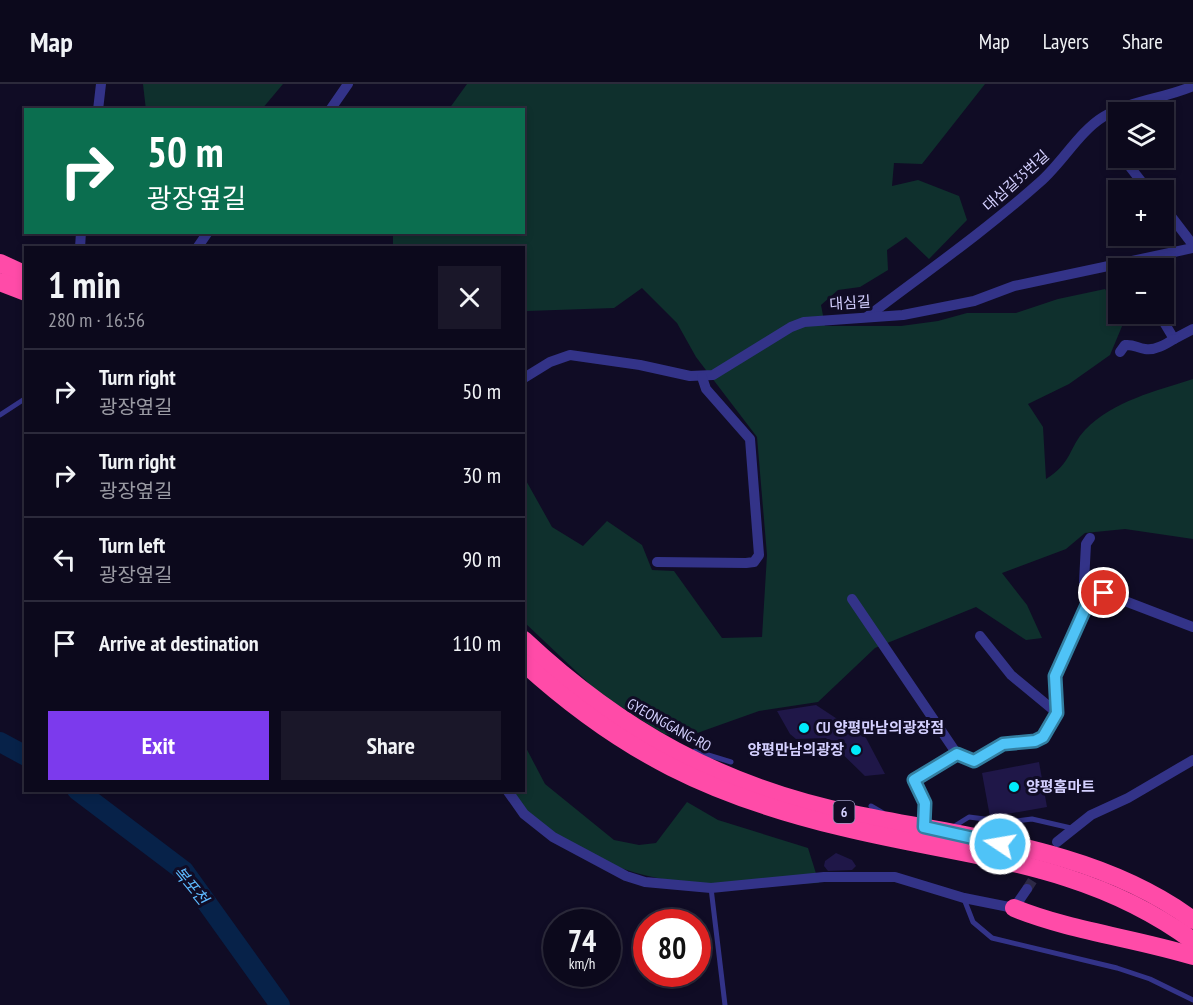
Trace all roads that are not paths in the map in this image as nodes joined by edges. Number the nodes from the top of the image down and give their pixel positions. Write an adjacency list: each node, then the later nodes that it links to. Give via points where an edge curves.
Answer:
1 (101, 84): 5 (street)
2 (348, 84): 6 (street)
3 (1193, 86): 4 (street, 대심길35번길)
4 (1135, 102)
5 (98, 108)
6 (331, 108)
7 (1108, 115): 18 (street, 대심길35번길, via 1094,124 1005,213)
8 (1131, 168): 9 (street)
9 (1140, 180)
10 (1174, 220): 11 (street)
11 (1193, 246): 12 (street, 대심길)
12 (1156, 258)
13 (0, 263): 15 (highway)
14 (1108, 270): 18 (street, 대심길, via 1014,286 974,301 903,315)
15 (24, 274)
16 (0, 282): 17 (highway)
17 (24, 290)
18 (867, 317): 24 (street, 대심길, via 798,324 713,375)
19 (1165, 324): 21 (street)
20 (1193, 329): 21 (street)
21 (1174, 339): 22 (street, via 1152,349 1125,345)
22 (1120, 352)
23 (525, 377): 24 (street, via 570,355)
24 (702, 377): 28 (street, via 706,388 750,439 759,555 754,562 746,563)
25 (24, 399): 26 (lane)
26 (0, 415)
27 (1090, 538): 29 (street, via 1086,544 1084,582)
28 (657, 562)
29 (1095, 593): 31 (street); 35 (street, via 1055,676)
30 (852, 599): 37 (street)
31 (1193, 627)
32 (980, 636): 35 (street, via 1011,675)
33 (525, 641): 36 (highway, GYEONGGANG-RO / 6, via 586,695)
34 (525, 664): 54 (highway, 6, via 603,729 663,765 697,780 814,820 1008,861 1093,885 1148,910)
35 (1057, 713): 37 (street, via 1043,737 1035,741 1003,744 974,761)
36 (642, 734): 39 (lane); 42 (highway, GYEONGGANG-RO / 6, via 707,767 777,793 853,814)
37 (957, 754): 44 (street, via 914,780 925,803)
38 (1193, 760): 45 (street)
39 (730, 762)
40 (508, 792): 49 (street, via 537,826 626,876 664,885)
41 (872, 806): 42 (lane)
42 (901, 822): 44 (highway, GYEONGGANG-RO / 6)
43 (1008, 822): 45 (lane, via 1032,819); 46 (lane, via 969,817); 48 (lane)
44 (924, 827): 46 (highway, GYEONGGANG-RO / 6)
45 (1071, 828): 47 (street)
46 (944, 832): 48 (highway, GYEONGGANG-RO / 6)
47 (1057, 842)
48 (1036, 853): 53 (highway, GYEONGGANG-RO / 6, via 1131,883)
49 (711, 888): 51 (street, via 895,877); 57 (lane)
50 (1027, 889): 52 (street)
51 (964, 898): 52 (street); 56 (lane, via 973,922 992,938 1117,968)
52 (1014, 908): 55 (highway, via 1044,920)
53 (1193, 920)
54 (1193, 941)
55 (1193, 956)
56 (1193, 1000)
57 (725, 1005)

